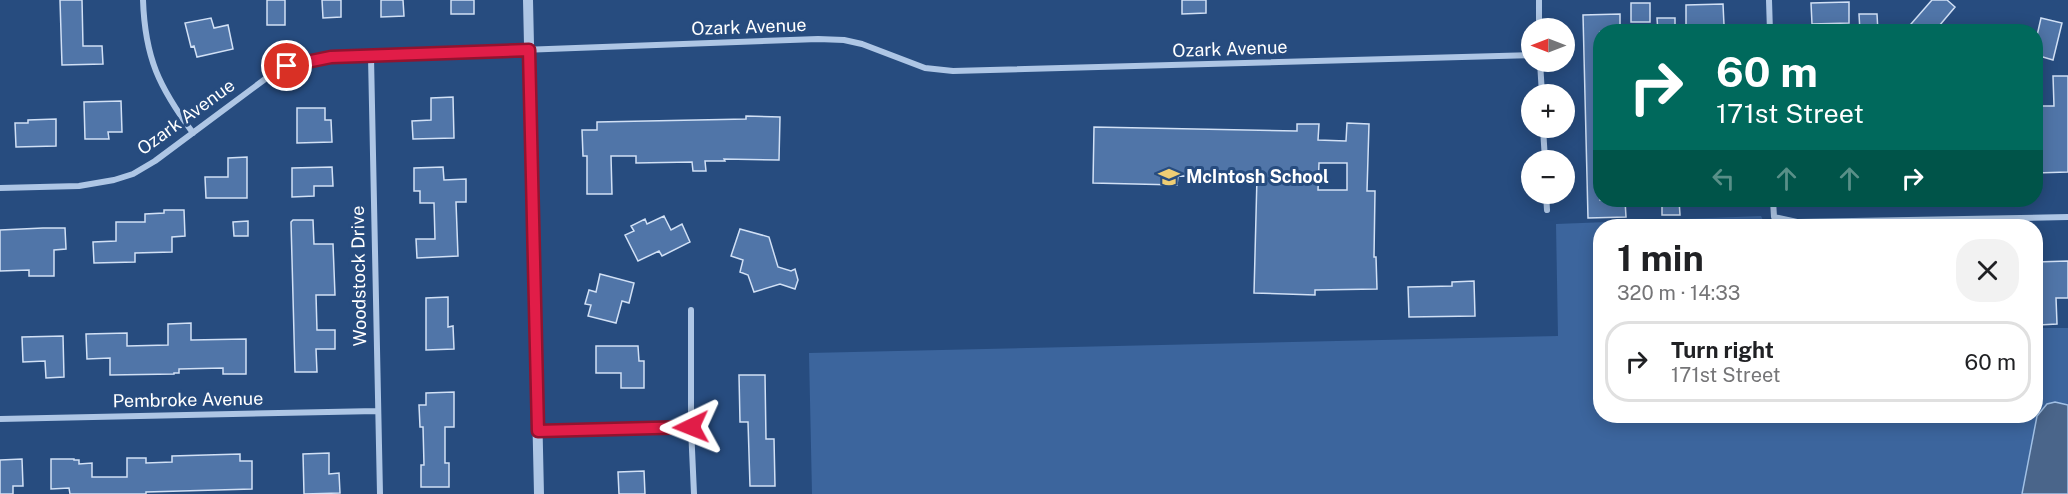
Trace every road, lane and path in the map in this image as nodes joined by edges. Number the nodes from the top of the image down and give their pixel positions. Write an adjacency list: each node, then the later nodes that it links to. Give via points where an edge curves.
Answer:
1 (143, 0): 10 (street, via 153,68 172,106)
2 (528, 0): 7 (street)
3 (1539, 0): 5 (street)
4 (1769, 0): 6 (street)
5 (1539, 18)
6 (1770, 24)
7 (529, 50): 8 (street, Ozark Avenue, via 844,40 925,68 952,71); 9 (street, Ozark Avenue); 22 (street)
8 (1521, 56)
9 (371, 57): 10 (street, Ozark Avenue, via 310,60 276,71); 19 (street, Woodstock Drive)
10 (193, 134): 11 (street, Ozark Avenue, via 133,174 114,180 79,186)
11 (0, 188)
12 (1547, 204): 14 (street)
13 (1773, 207): 16 (street, via 1774,217)
14 (1547, 210)
15 (2068, 217): 17 (street)
16 (1783, 219)
17 (1960, 219)
18 (691, 310): 21 (street)
19 (377, 411): 20 (street, Pembroke Avenue); 23 (street, Woodstock Drive)
20 (0, 419)
21 (691, 427): 22 (street); 25 (street)
22 (538, 431): 24 (street)
23 (380, 494)
24 (540, 494)
25 (694, 494)

